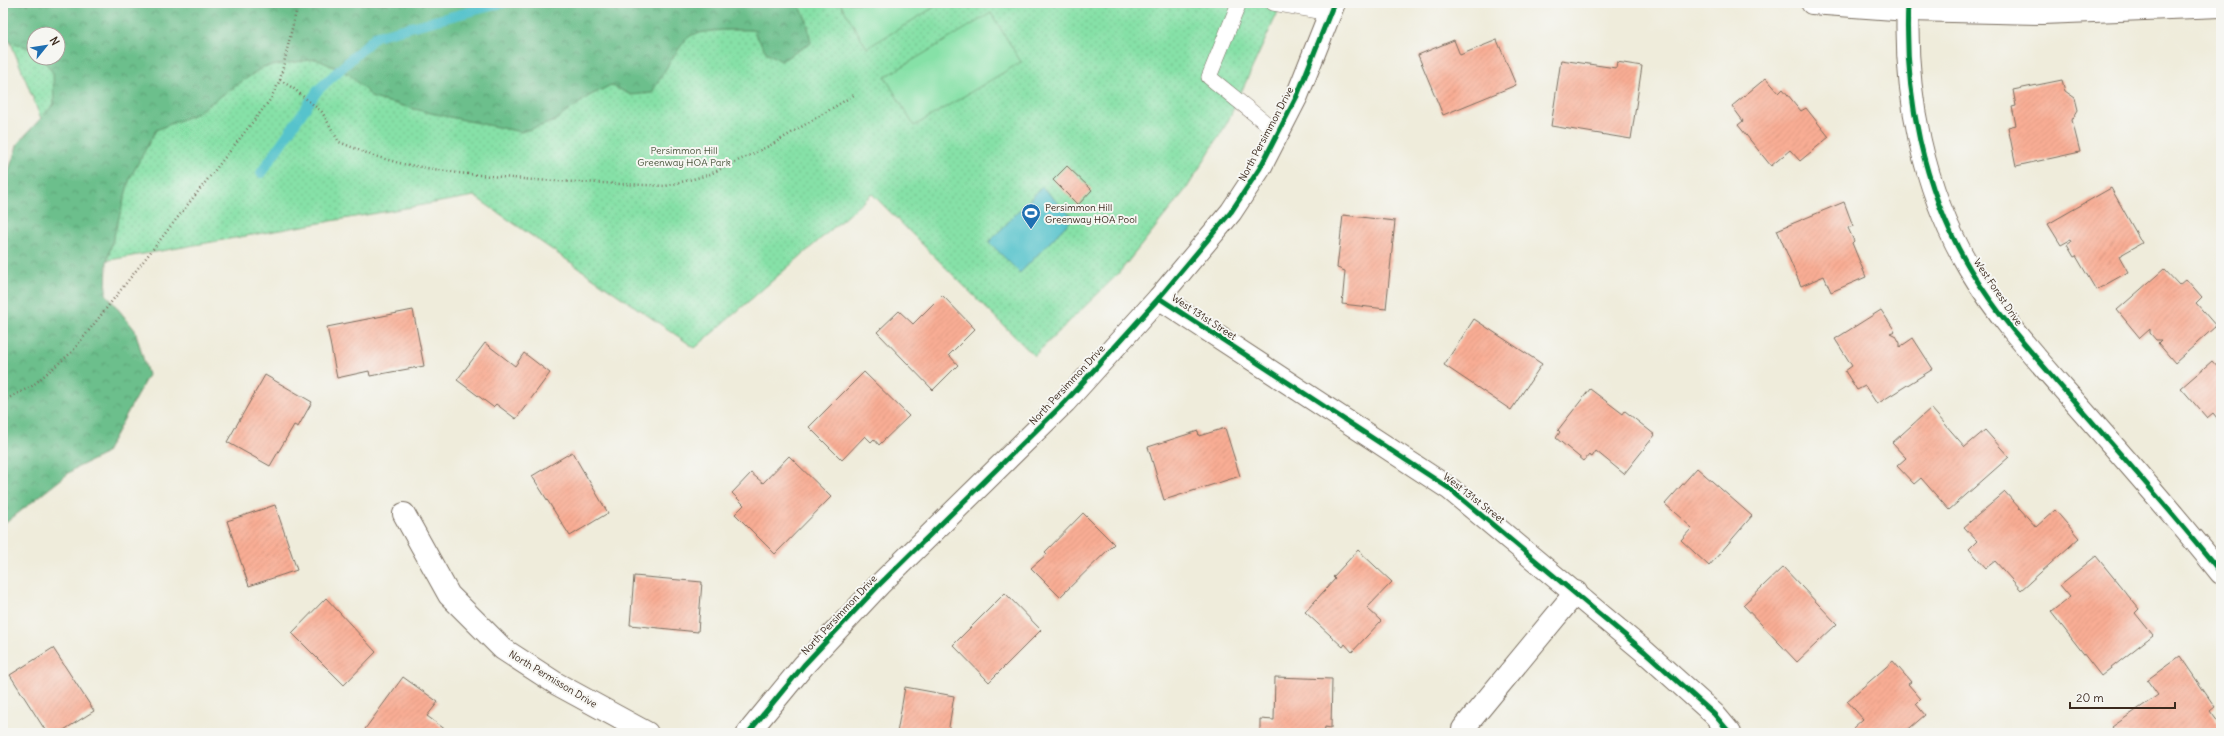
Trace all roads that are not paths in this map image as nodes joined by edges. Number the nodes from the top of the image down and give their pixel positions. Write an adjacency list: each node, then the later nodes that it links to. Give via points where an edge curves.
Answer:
1 (1239, 3): 7 (lane, via 1209,77)
2 (1273, 3): 6 (lane)
3 (1812, 3): 5 (street)
4 (2221, 6): 5 (street, via 2042,13)
5 (1908, 7): 10 (street, West Forest Drive, via 1910,78 1920,144 1940,208 1969,268 2006,324)
6 (1332, 8): 7 (street, North Persimmon Drive, via 1298,96)
7 (1278, 133): 8 (street, North Persimmon Drive, via 1260,168 1232,212)
8 (1159, 298): 11 (street, West 131st Street, via 1450,489); 14 (street, North Persimmon Drive, via 1065,402 879,585 804,665)
9 (404, 514): 13 (street, North Permisson Drive, via 448,596 503,649 557,684)
10 (2221, 573)
11 (1576, 592): 12 (street); 15 (street, West 131st Street, via 1714,714)
12 (1463, 729)
13 (647, 733)
14 (748, 733)
15 (1730, 733)

